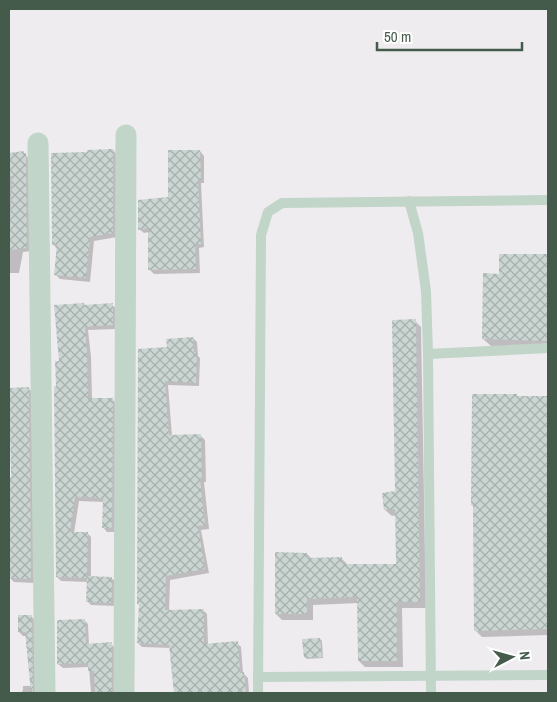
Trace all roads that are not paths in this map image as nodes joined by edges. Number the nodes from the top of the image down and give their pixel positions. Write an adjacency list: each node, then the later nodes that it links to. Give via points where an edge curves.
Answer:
1 (126, 135): 11 (street)
2 (38, 143): 10 (street)
3 (548, 200): 4 (lane)
4 (409, 201): 6 (lane, via 418,233 426,291); 9 (lane, via 282,202 268,212 260,235)
5 (548, 348): 6 (lane)
6 (428, 354): 8 (lane)
7 (548, 675): 8 (lane)
8 (430, 676): 9 (lane); 13 (lane)
9 (258, 677): 12 (lane)
10 (45, 693)
11 (124, 693)
12 (258, 693)
13 (431, 693)

